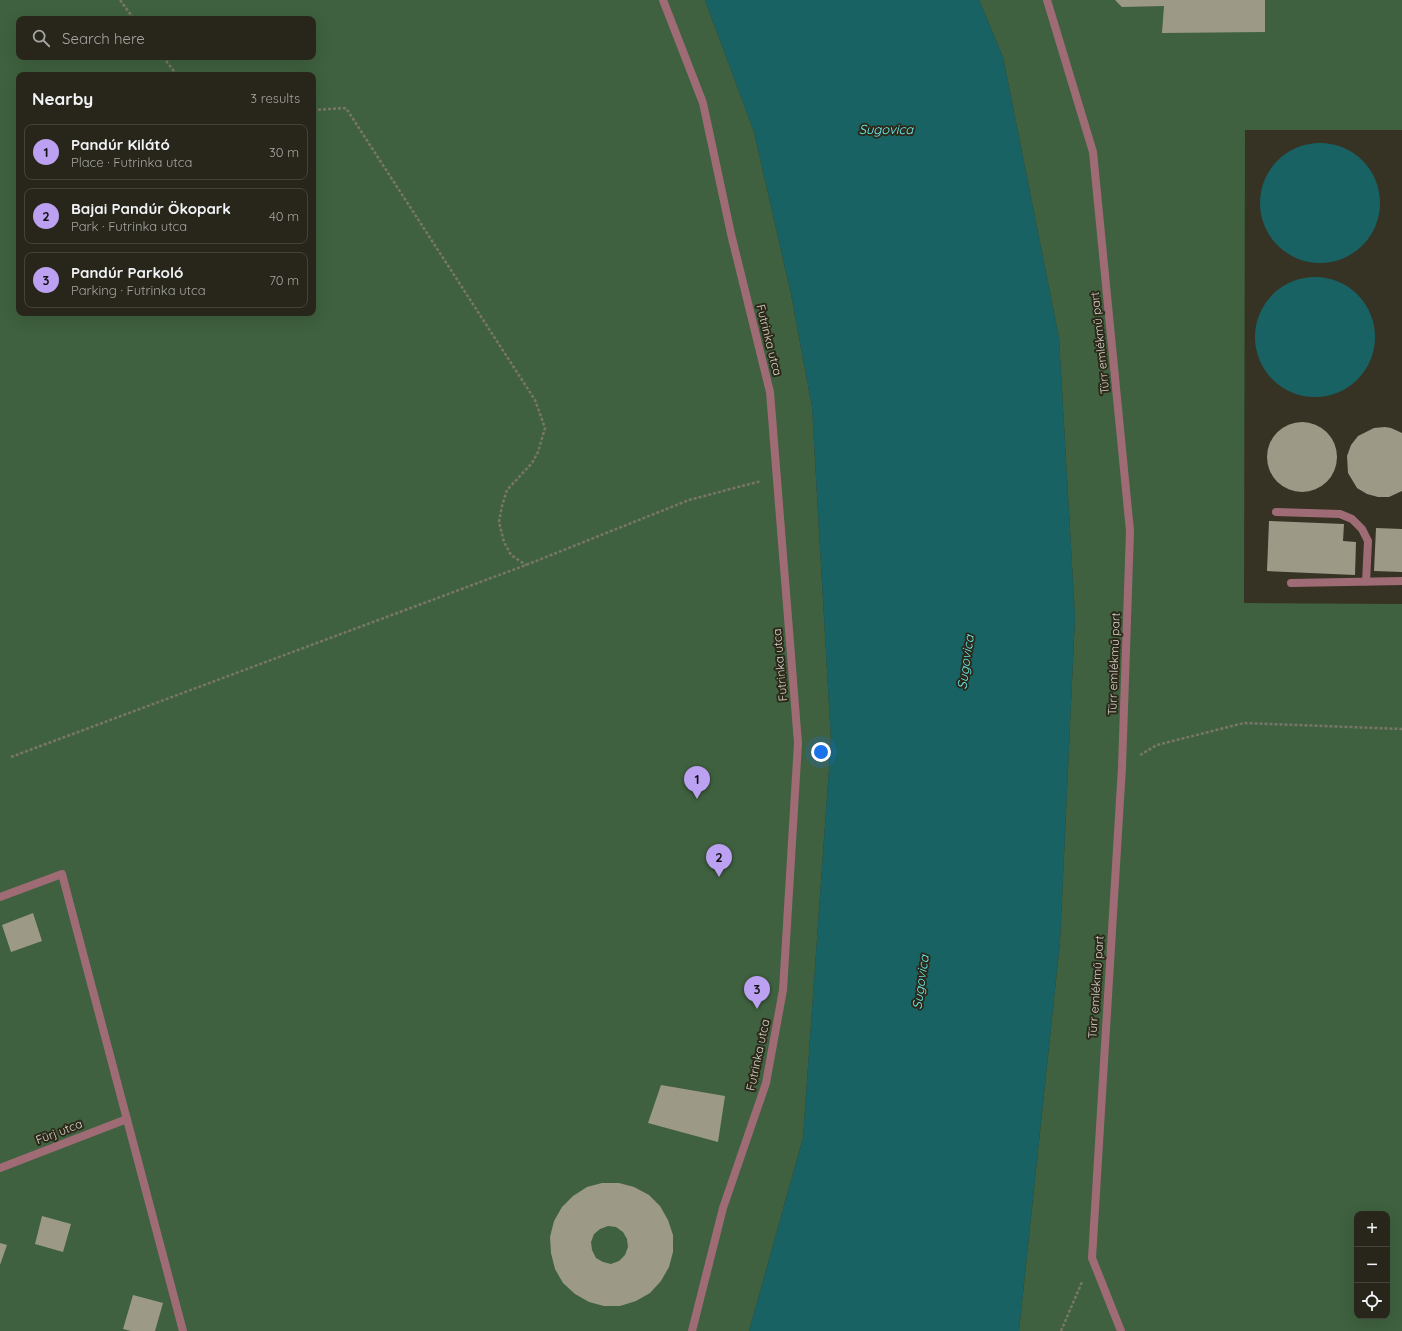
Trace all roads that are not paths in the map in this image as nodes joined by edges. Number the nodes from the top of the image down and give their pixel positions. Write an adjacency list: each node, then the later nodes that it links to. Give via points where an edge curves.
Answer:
1 (663, 0): 11 (street, Futrinka utca, via 703,103 731,234 770,392 798,743 783,990 766,1083 723,1208)
2 (1047, 0): 12 (street, Türr emlékmű part, via 1093,152 1130,531 1122,767 1092,1258)
3 (1276, 512): 5 (street, via 1340,514 1352,519 1362,529 1368,541)
4 (1402, 581): 5 (street)
5 (1366, 582): 6 (street)
6 (1291, 583)
7 (0, 896): 8 (street, via 62,874)
8 (127, 1119): 9 (street, Fürj utca); 10 (street)
9 (0, 1168)
10 (183, 1331)
11 (692, 1331)
12 (1121, 1331)

